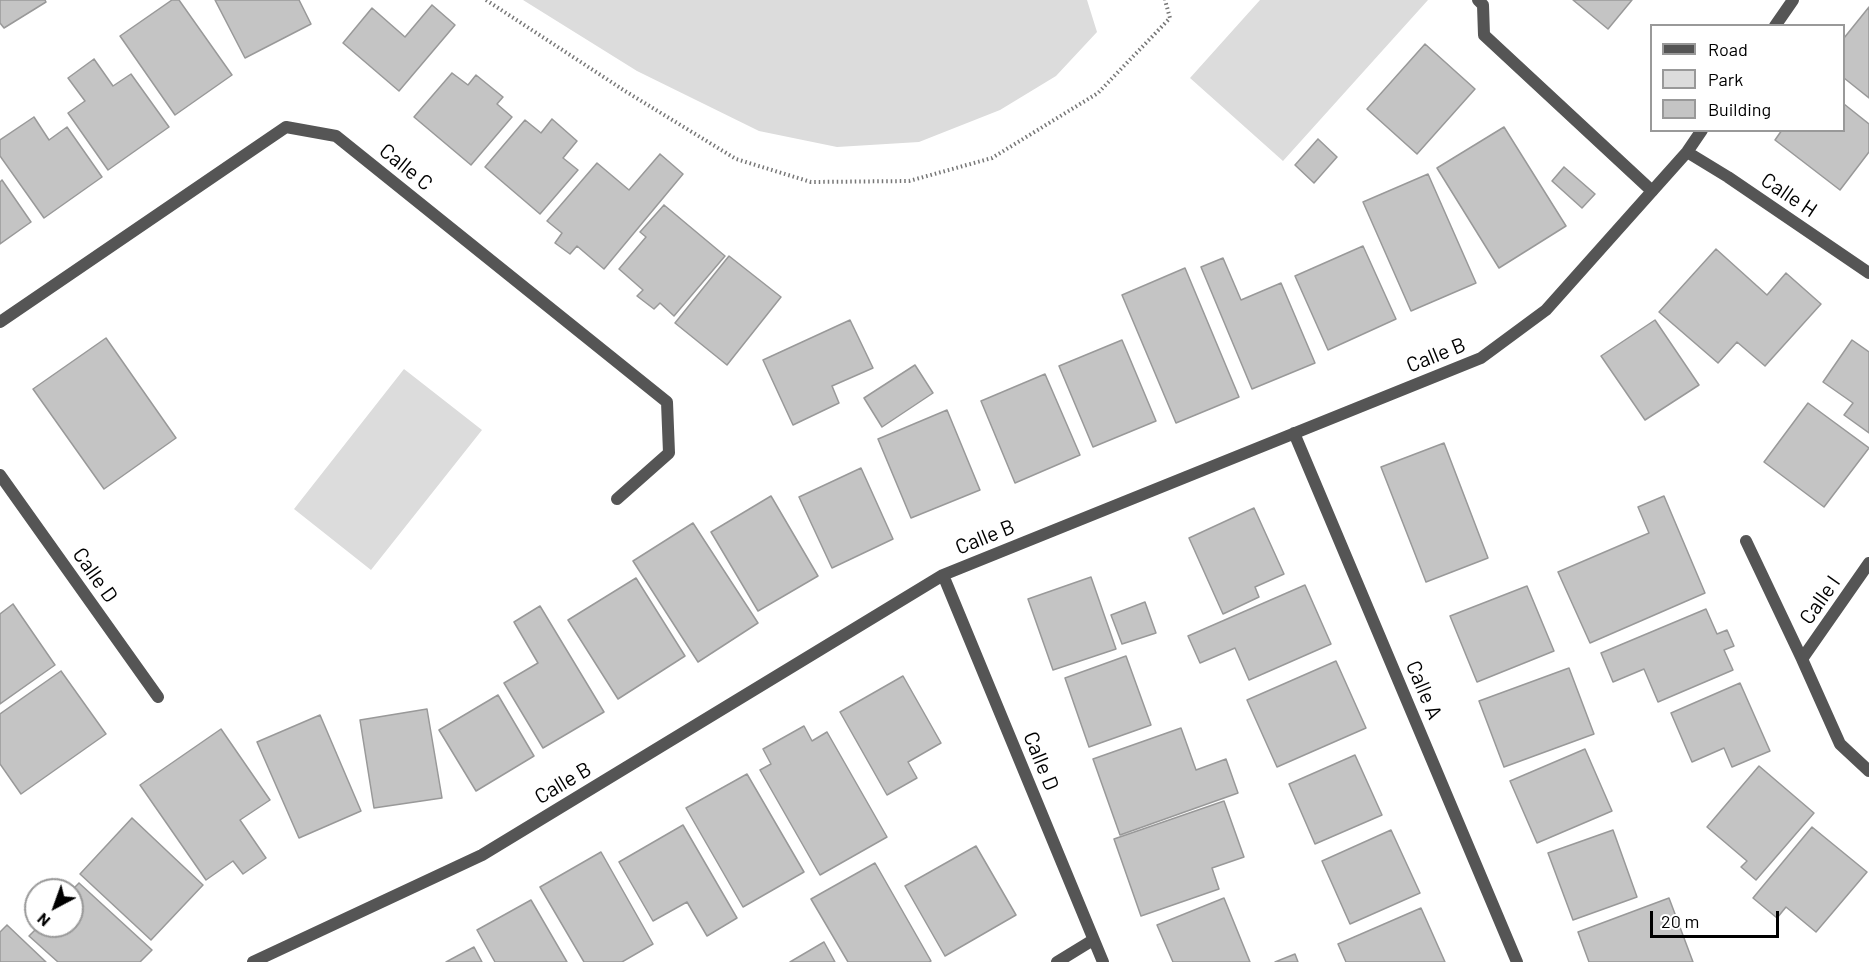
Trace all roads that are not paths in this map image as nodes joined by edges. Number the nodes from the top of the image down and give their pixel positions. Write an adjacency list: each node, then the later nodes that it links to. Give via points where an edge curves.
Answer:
1 (1478, 0): 6 (street, via 1483,5 1484,35)
2 (1793, 0): 3 (street)
3 (1776, 24)
4 (1701, 132): 5 (street, Calle B)
5 (1687, 152): 6 (street, Calle B); 7 (street, Calle H)
6 (1652, 191): 9 (street, Calle B, via 1546,310 1481,358)
7 (1869, 273)
8 (0, 322): 11 (street, Calle C, via 286,127 336,136 667,402 669,453)
9 (1294, 433): 14 (street, Calle B); 22 (street, Calle A)
10 (0, 475): 16 (street, Calle D)
11 (617, 499)
12 (1746, 542): 15 (street)
13 (1869, 562): 15 (street, Calle I)
14 (943, 575): 18 (street, Calle D); 19 (street, Calle B, via 482,855)
15 (1802, 659): 17 (street, via 1840,744)
16 (158, 697)
17 (1869, 771)
18 (1093, 940): 20 (street); 21 (street, Calle D)
19 (253, 962)
20 (1057, 962)
21 (1102, 962)
22 (1517, 962)

